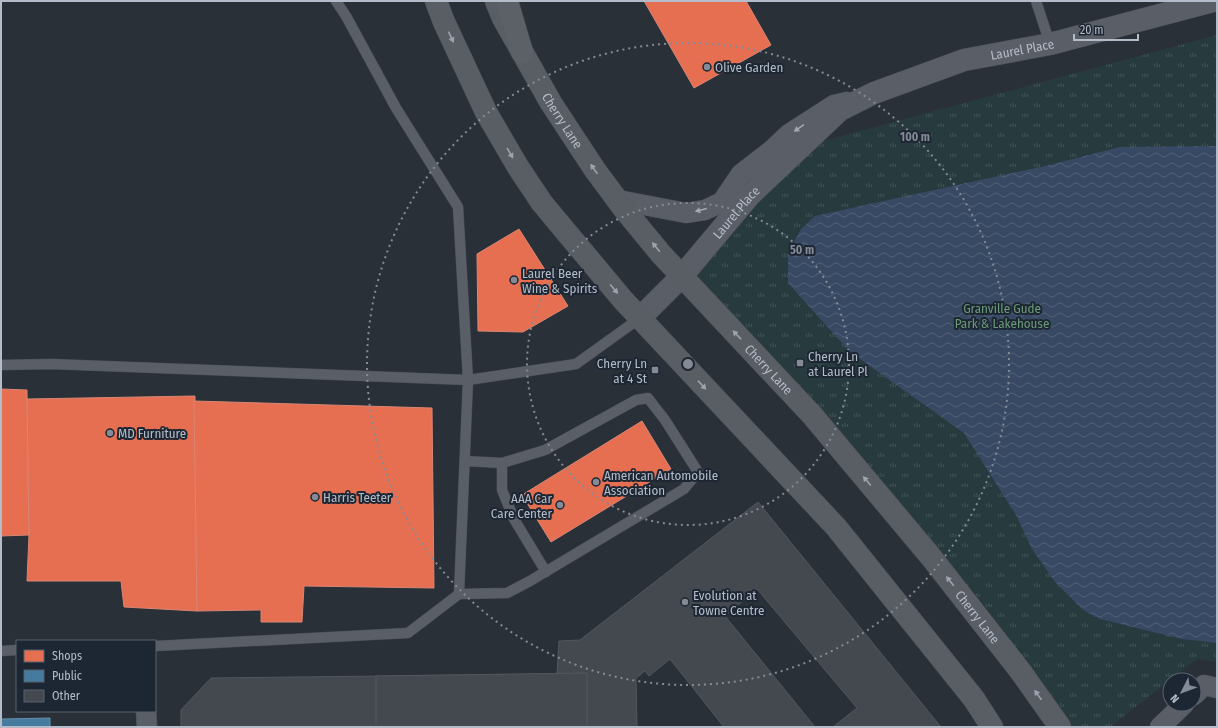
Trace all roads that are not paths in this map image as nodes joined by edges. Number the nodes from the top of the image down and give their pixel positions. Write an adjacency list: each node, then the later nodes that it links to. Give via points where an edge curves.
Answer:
1 (336, 1): 14 (lane, via 396,108 458,207)
2 (436, 1): 12 (main road, one-way to 12, via 486,112 518,167 542,203 574,243)
3 (496, 1): 8 (main road, Cherry Lane)
4 (507, 1): 8 (main road)
5 (1036, 1): 7 (lane)
6 (1213, 1): 7 (street, Laurel Place)
7 (1050, 44): 9 (street, Laurel Place, via 964,60)
8 (522, 52): 10 (main road, Cherry Lane, one-way to 8, via 551,103)
9 (858, 101): 10 (street, Laurel Place, one-way to 10, via 834,104 789,134 741,174 722,202 705,210 686,213); 11 (street, Laurel Place, via 840,110 750,195)
10 (618, 200): 11 (main road, Cherry Lane, one-way to 10)
11 (682, 276): 12 (street, Laurel Place); 28 (main road, Cherry Lane, one-way to 11, via 1021,672 931,557 817,420)
12 (640, 318): 14 (lane, via 576,364); 27 (main road, one-way to 27, via 836,527 974,699)
13 (1, 365): 14 (lane, via 51,364)
14 (468, 380): 15 (lane)
15 (465, 461): 16 (lane); 18 (lane)
16 (502, 463): 17 (lane, via 502,490 514,519); 17 (lane, via 545,450 636,400 648,398 698,472 684,489)
17 (546, 572): 18 (lane, via 508,593)
18 (459, 594): 19 (lane, via 408,633)
19 (156, 646)
20 (16, 650): 21 (lane)
21 (1, 651)
22 (1202, 687): 23 (street, via 1204,685)
23 (1217, 688)
24 (146, 712): 26 (street)
25 (1176, 712): 29 (street)
26 (147, 727)
27 (992, 727)
28 (1060, 727)
29 (1160, 727)

